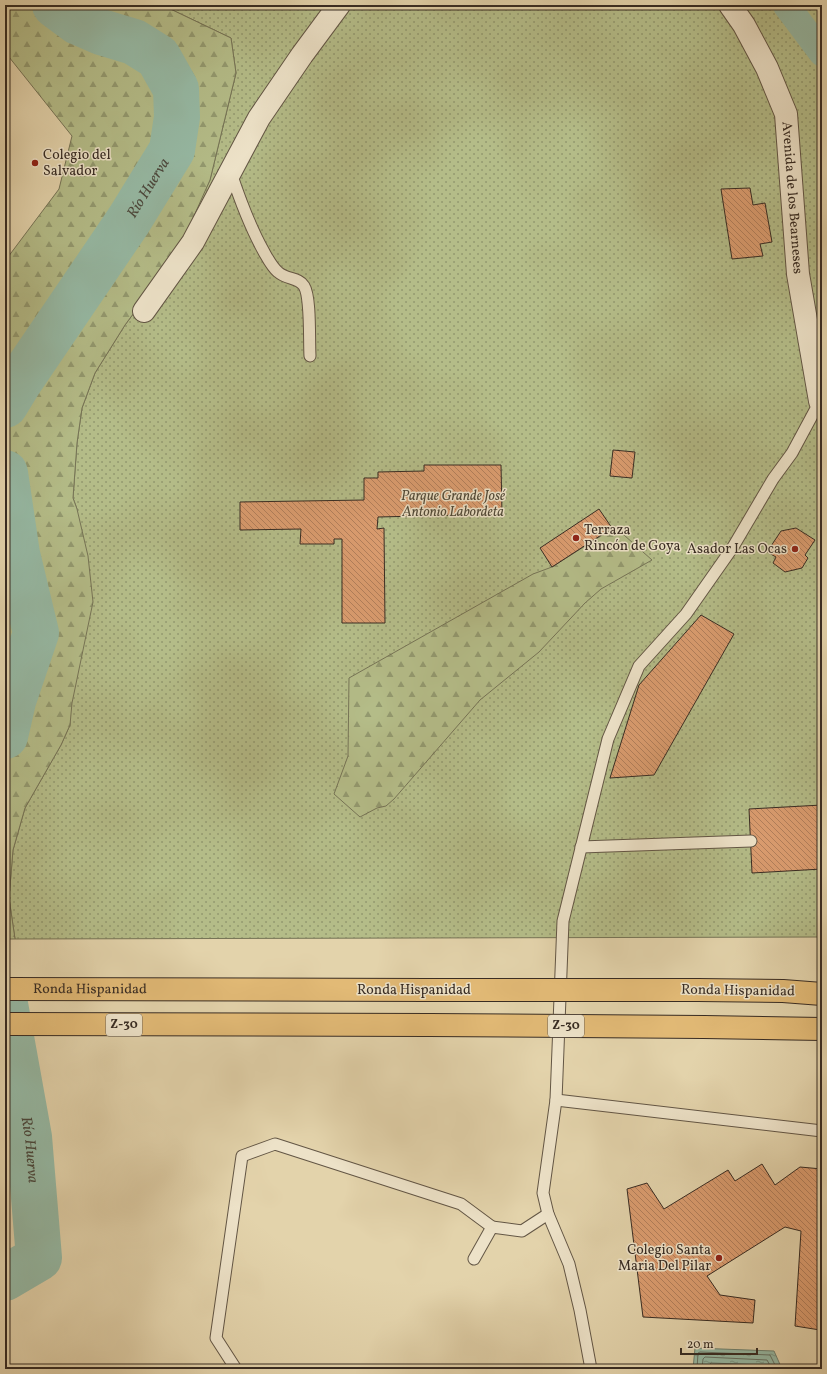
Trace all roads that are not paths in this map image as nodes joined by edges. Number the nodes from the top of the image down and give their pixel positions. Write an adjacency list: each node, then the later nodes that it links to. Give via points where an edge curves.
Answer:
1 (322, 5): 4 (street)
2 (338, 5): 4 (street)
3 (730, 5): 8 (street, Avenida de los Bearneses, via 767,68 786,114 798,274)
4 (323, 26): 5 (street, via 259,118)
5 (230, 172): 6 (street, via 193,242); 7 (lane, via 242,207 270,262 278,272 287,278 296,279 304,286 308,298)
6 (144, 311)
7 (310, 356)
8 (821, 402): 10 (lane, via 733,547 686,614 640,666 608,738)
9 (750, 841): 10 (lane)
10 (581, 848): 15 (lane, via 563,921)
11 (5, 989): 12 (highway, Ronda Hispanidad, bridge, via 698,990)
12 (822, 994)
13 (5, 1024): 14 (highway, Z-30, bridge, via 704,1026)
14 (822, 1029)
15 (556, 1100): 16 (lane); 17 (lane, via 543,1193)
16 (822, 1130)
17 (548, 1214): 18 (lane, via 522,1231); 21 (lane, via 569,1264)
18 (492, 1227): 19 (lane); 20 (lane, via 461,1204 275,1144 242,1156 216,1338)
19 (474, 1259)
20 (236, 1369)
21 (591, 1369)

